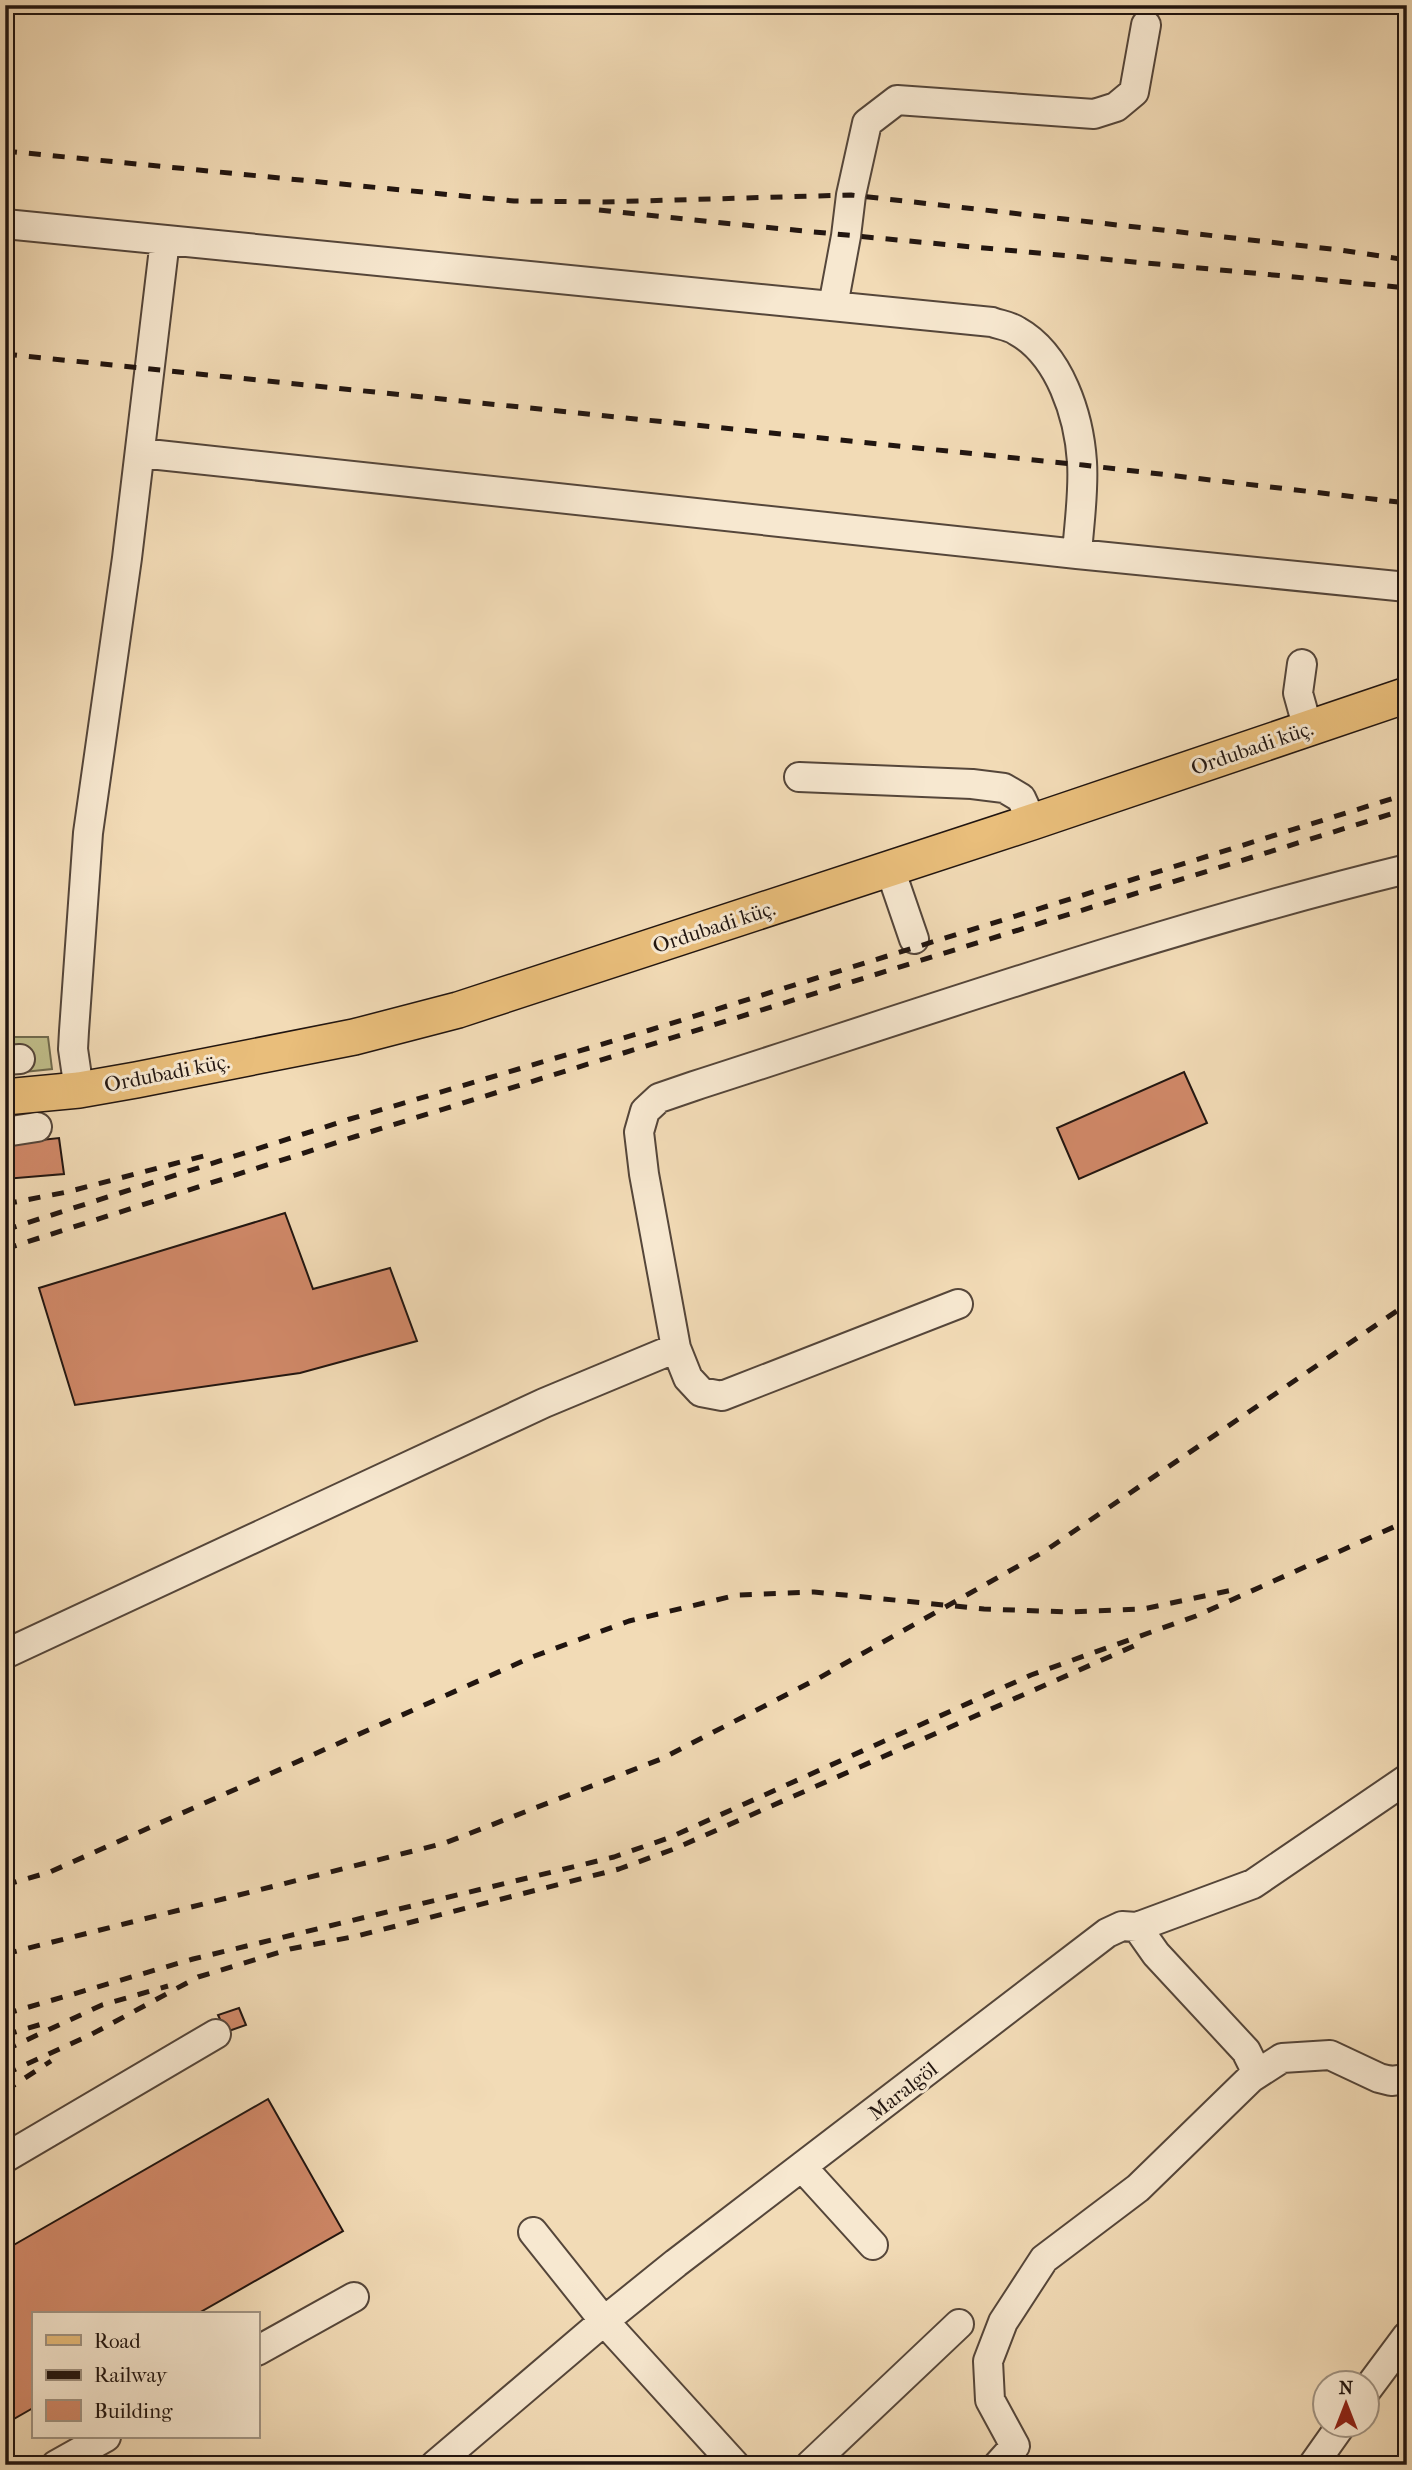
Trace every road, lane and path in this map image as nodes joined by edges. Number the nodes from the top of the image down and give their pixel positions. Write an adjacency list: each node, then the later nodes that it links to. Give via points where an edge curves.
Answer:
1 (1146, 25): 4 (street, via 1134,92 1116,107 1094,114 897,100 867,123)
2 (5, 224): 3 (street)
3 (165, 240): 4 (street); 5 (street)
4 (833, 306): 6 (street, via 992,322 1016,330 1037,346 1064,390 1080,440 1083,465)
5 (141, 453): 6 (street); 16 (street, via 88,834 74,1040)
6 (1077, 554): 7 (street)
7 (1407, 587)
8 (1302, 664): 10 (street, via 1298,693)
9 (1407, 695): 10 (main road, Ordubadi küç.)
10 (1308, 729): 12 (main road, Ordubadi küç.)
11 (799, 777): 12 (street, via 1004,788 1021,798)
12 (1032, 822): 13 (main road, Ordubadi küç.)
13 (890, 869): 15 (street); 16 (main road, Ordubadi küç., via 445,1013 354,1037)
14 (1407, 869): 21 (street, via 1182,930 659,1098 645,1111 639,1132)
15 (914, 939)
16 (79, 1090): 17 (main road, Ordubadi küç.)
17 (5, 1097)
18 (37, 1127): 19 (street)
19 (5, 1132)
20 (958, 1304): 21 (street, via 722,1396 701,1392 688,1378)
21 (676, 1348): 22 (street, via 544,1404)
22 (5, 1654)
23 (1407, 1779): 24 (street, Maralgöl, via 1253,1884)
24 (1137, 1927): 26 (street, via 1156,1954 1246,2051 1255,2069); 29 (street, Maralgöl, via 1122,1926 1107,1933)
25 (216, 2034): 28 (street)
26 (1251, 2078): 27 (street, via 1282,2057 1330,2055 1380,2078); 44 (street, via 1138,2188 1044,2259 1003,2322 988,2361 990,2400 1015,2446)
27 (1407, 2079)
28 (5, 2158)
29 (803, 2168): 31 (street); 33 (street, Maralgöl)
30 (533, 2232): 33 (street)
31 (873, 2245)
32 (354, 2297): 36 (street)
33 (604, 2321): 41 (street, Maralgöl); 42 (street)
34 (960, 2323): 43 (street)
35 (1407, 2336): 37 (street)
36 (259, 2350)
37 (1380, 2373)
38 (104, 2438): 40 (street)
39 (1332, 2438): 45 (street)
40 (56, 2465)
41 (435, 2465)
42 (735, 2465)
43 (810, 2465)
44 (998, 2465)
45 (1313, 2465)

